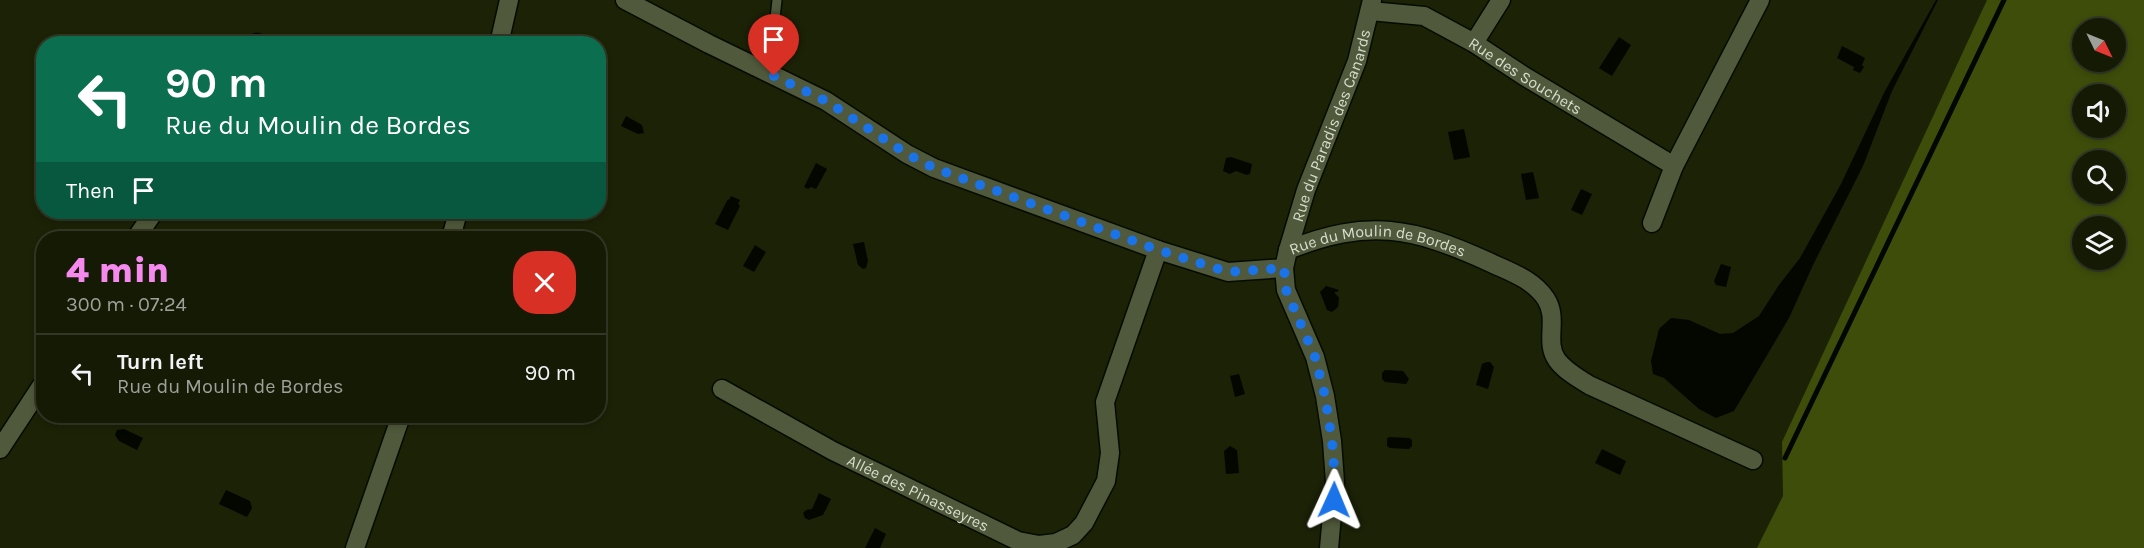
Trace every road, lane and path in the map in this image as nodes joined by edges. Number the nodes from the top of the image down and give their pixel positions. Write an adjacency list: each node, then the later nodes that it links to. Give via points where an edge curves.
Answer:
1 (509, 0): 7 (street)
2 (625, 0): 9 (street, Rue du Moulin de Bordes)
3 (777, 0): 9 (lane, via 775,18)
4 (1501, 0): 8 (street)
5 (1760, 0): 10 (street)
6 (1371, 5): 8 (street, Rue des Souchets, via 1424,16); 13 (street, Rue du Paradis des Canards, via 1357,61 1306,190)
7 (501, 36)
8 (1474, 43): 10 (street, Rue des Souchets)
9 (757, 68): 12 (street, Rue du Moulin de Bordes, via 826,101 934,168)
10 (1674, 166): 11 (street)
11 (1652, 223)
12 (1158, 250): 13 (street, Rue du Moulin de Bordes, via 1228,272); 14 (street, Allée des Pinasseyres, via 1105,402 1110,453 1106,481 1084,523 1073,535 1056,543 1018,542 833,451)
13 (1286, 259): 18 (street, Rue du Moulin de Bordes, via 1314,239 1362,230 1419,235 1453,246 1514,273 1546,298 1552,311 1551,349 1565,368 1590,385); 20 (street, via 1286,290 1315,357 1331,430 1335,482)
14 (722, 389)
15 (36, 394): 17 (street)
16 (399, 423): 19 (street)
17 (0, 449)
18 (1753, 460)
19 (355, 548)
20 (1329, 548)

